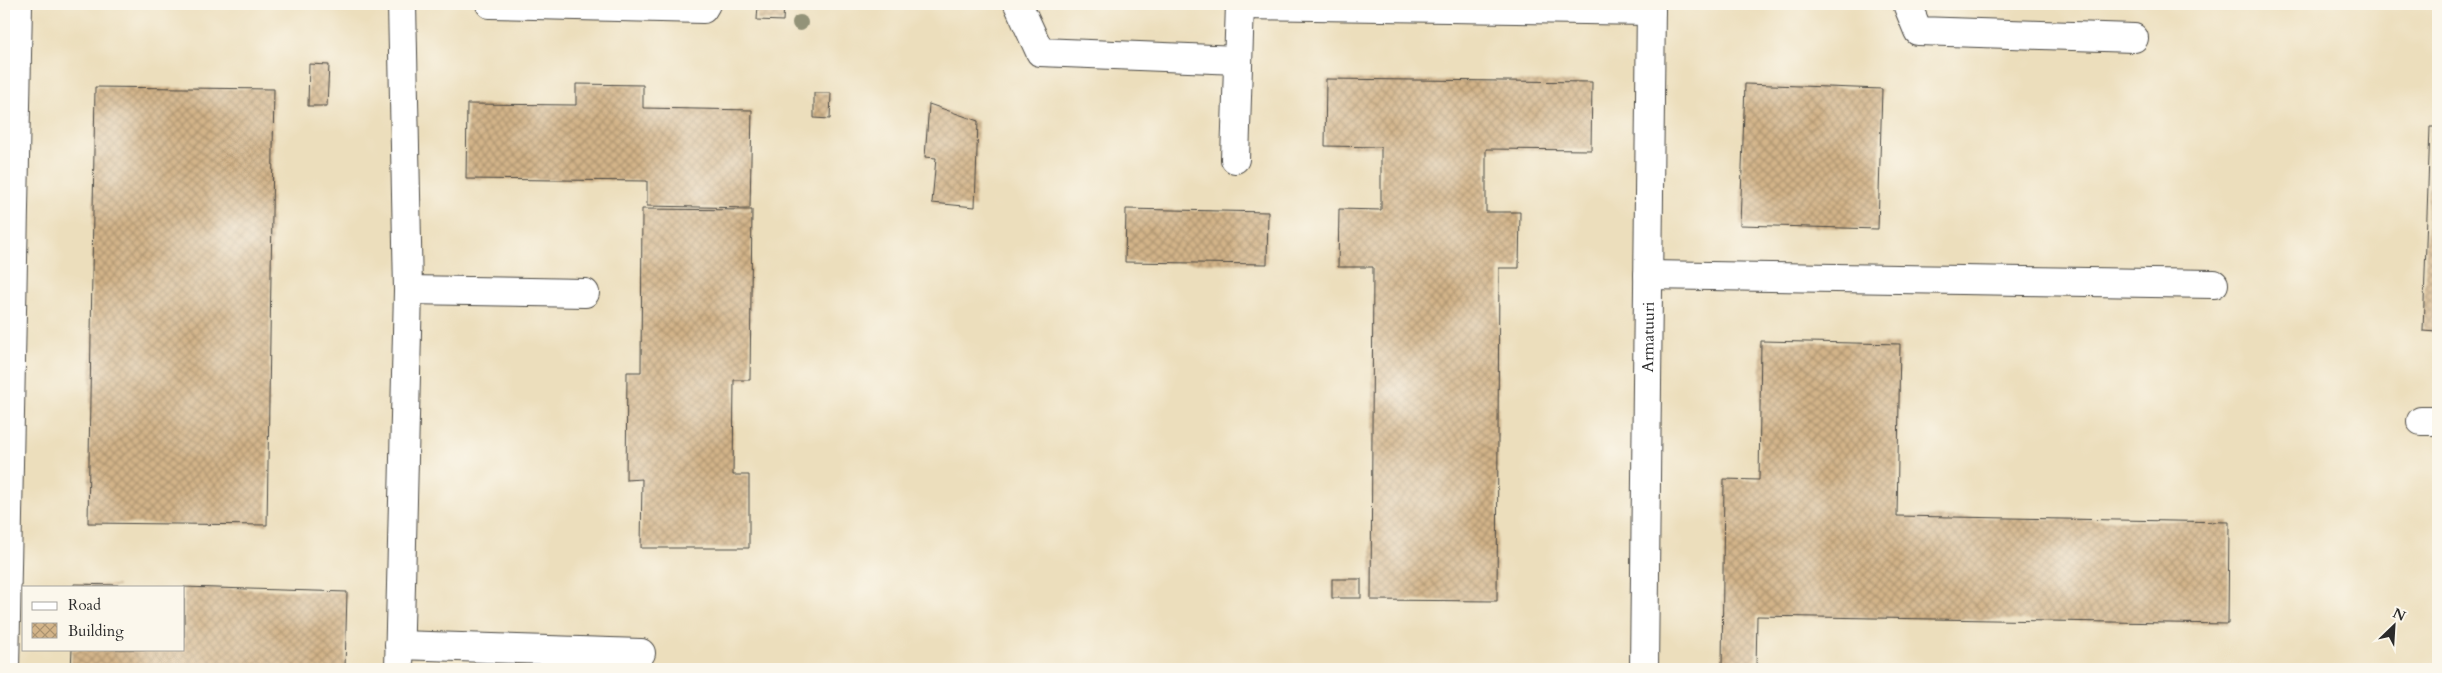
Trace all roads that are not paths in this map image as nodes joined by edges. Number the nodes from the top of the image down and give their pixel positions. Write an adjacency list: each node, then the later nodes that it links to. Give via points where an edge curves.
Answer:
1 (18, 4): 18 (street)
2 (402, 4): 14 (street)
3 (490, 4): 4 (street, via 703,10)
4 (706, 4)
5 (1018, 4): 10 (street, via 1040,52)
6 (1240, 4): 8 (street); 10 (street)
7 (1907, 4): 9 (street, via 1918,31)
8 (1651, 7): 12 (street, Armatuuri)
9 (2134, 38)
10 (1238, 60): 11 (street)
11 (1236, 159)
12 (1648, 275): 13 (street); 19 (street, Armatuuri)
13 (2214, 284)
14 (408, 290): 15 (street); 17 (street)
15 (585, 293)
16 (641, 653): 17 (street)
17 (399, 657)
18 (5, 669)
19 (1644, 669)

